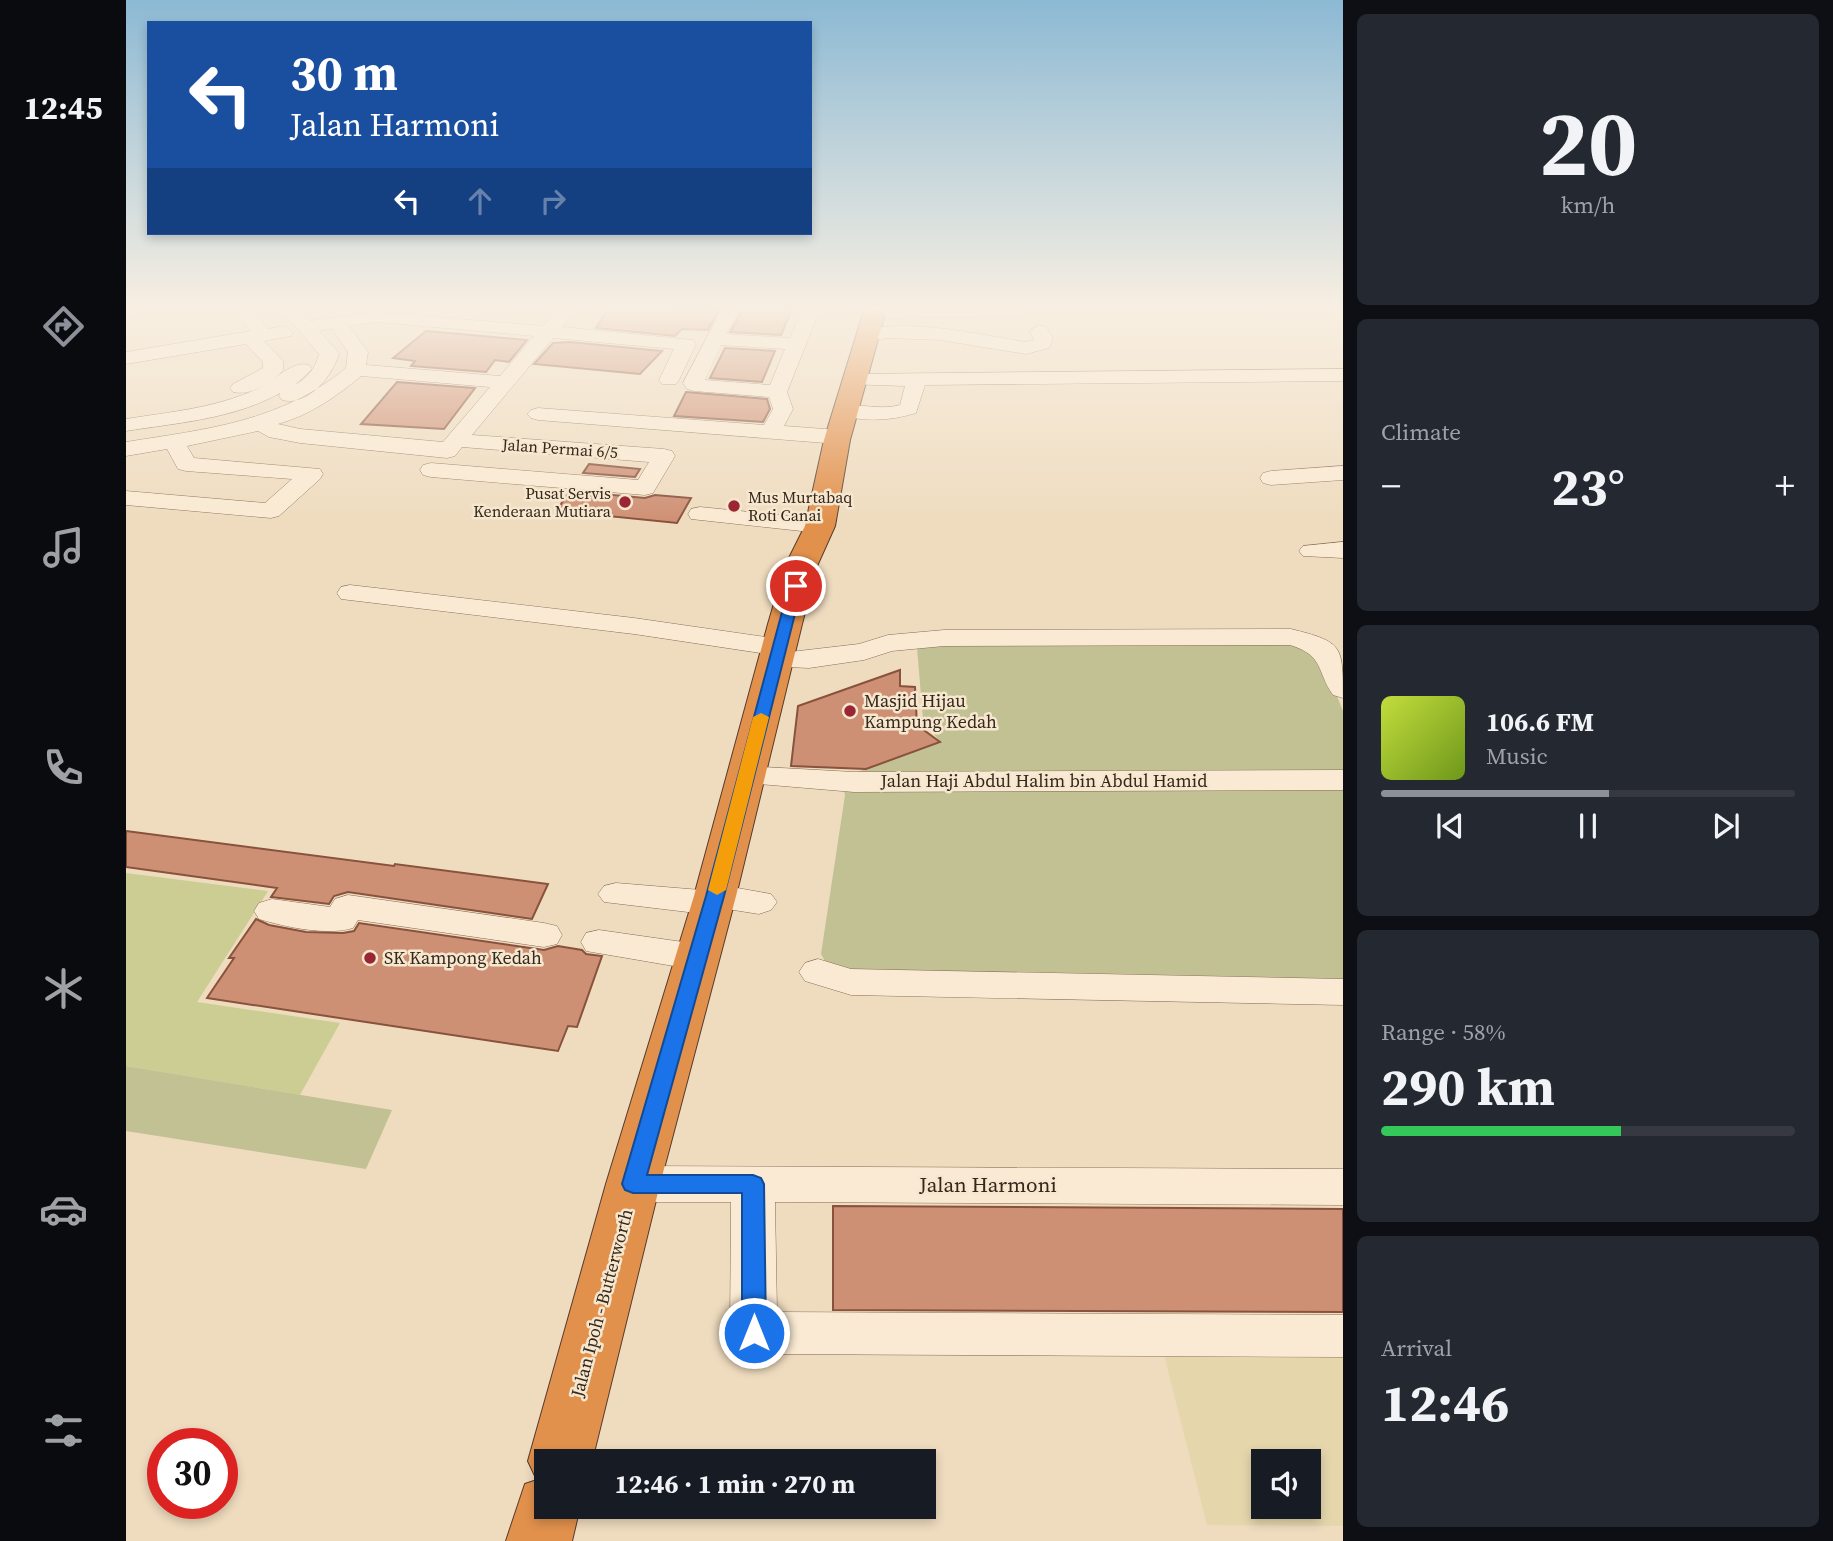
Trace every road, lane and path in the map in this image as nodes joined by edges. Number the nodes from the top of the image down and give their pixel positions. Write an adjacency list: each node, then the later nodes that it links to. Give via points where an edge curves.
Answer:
1 (261, 379): 15 (street, via 222,395)
2 (292, 379): 18 (street, via 242,401)
3 (317, 379): 20 (street, via 271,405)
4 (345, 379): 17 (street, via 324,397)
5 (467, 379): 12 (street)
6 (508, 379): 12 (street)
7 (695, 379): 13 (street, via 694,385)
8 (782, 379): 13 (street)
9 (857, 379): 14 (highway, Jalan Ipoh - Butterworth)
10 (1009, 379): 11 (street)
11 (916, 380): 14 (street); 14 (street, via 909,409 887,415)
12 (505, 382): 22 (street)
13 (777, 392): 19 (street, via 783,409 772,429)
14 (846, 409): 19 (street); 28 (highway, Jalan Ipoh - Butterworth)
15 (126, 412)
16 (538, 414): 19 (street)
17 (261, 424): 21 (street); 22 (street, Jalan Permai 6/5, via 300,436)
18 (126, 425)
19 (775, 431)
20 (126, 435)
21 (174, 441): 23 (street); 26 (street, via 186,464 312,474 271,511)
22 (453, 445): 22 (street, Jalan Permai 6/5, via 431,470 645,488 664,456)
23 (126, 449)
24 (1343, 473): 25 (street)
25 (1271, 478)
26 (126, 498)
27 (700, 514): 28 (street)
28 (820, 526): 32 (highway, Jalan Ipoh - Butterworth, via 801,566)
29 (1312, 551): 30 (street)
30 (1343, 551)
31 (350, 593): 32 (street, via 634,626)
32 (778, 653): 33 (street, via 810,660 864,652 888,643 954,637 1291,637 1330,655); 34 (highway, Jalan Ipoh - Butterworth)
33 (1343, 690)
34 (746, 775): 35 (street, Jalan Haji Abdul Halim bin Abdul Hamid, via 821,789); 37 (highway, Jalan Ipoh - Butterworth)
35 (1343, 780)
36 (616, 894): 37 (street)
37 (714, 900): 38 (street); 42 (highway, Jalan Ipoh - Butterworth)
38 (758, 902)
39 (272, 911): 40 (street, via 340,920 348,907)
40 (544, 935)
41 (599, 943): 42 (street)
42 (698, 957): 45 (highway, Jalan Ipoh - Butterworth)
43 (818, 972): 44 (street, via 851,982)
44 (1343, 992)
45 (633, 1184): 46 (street, Jalan Harmoni); 49 (highway, Jalan Ipoh - Butterworth)
46 (753, 1184): 47 (street, Jalan Harmoni); 48 (street, via 754,1333)
47 (1343, 1187)
48 (1343, 1336)
49 (563, 1449)
50 (545, 1519): 51 (highway)
51 (539, 1541)

